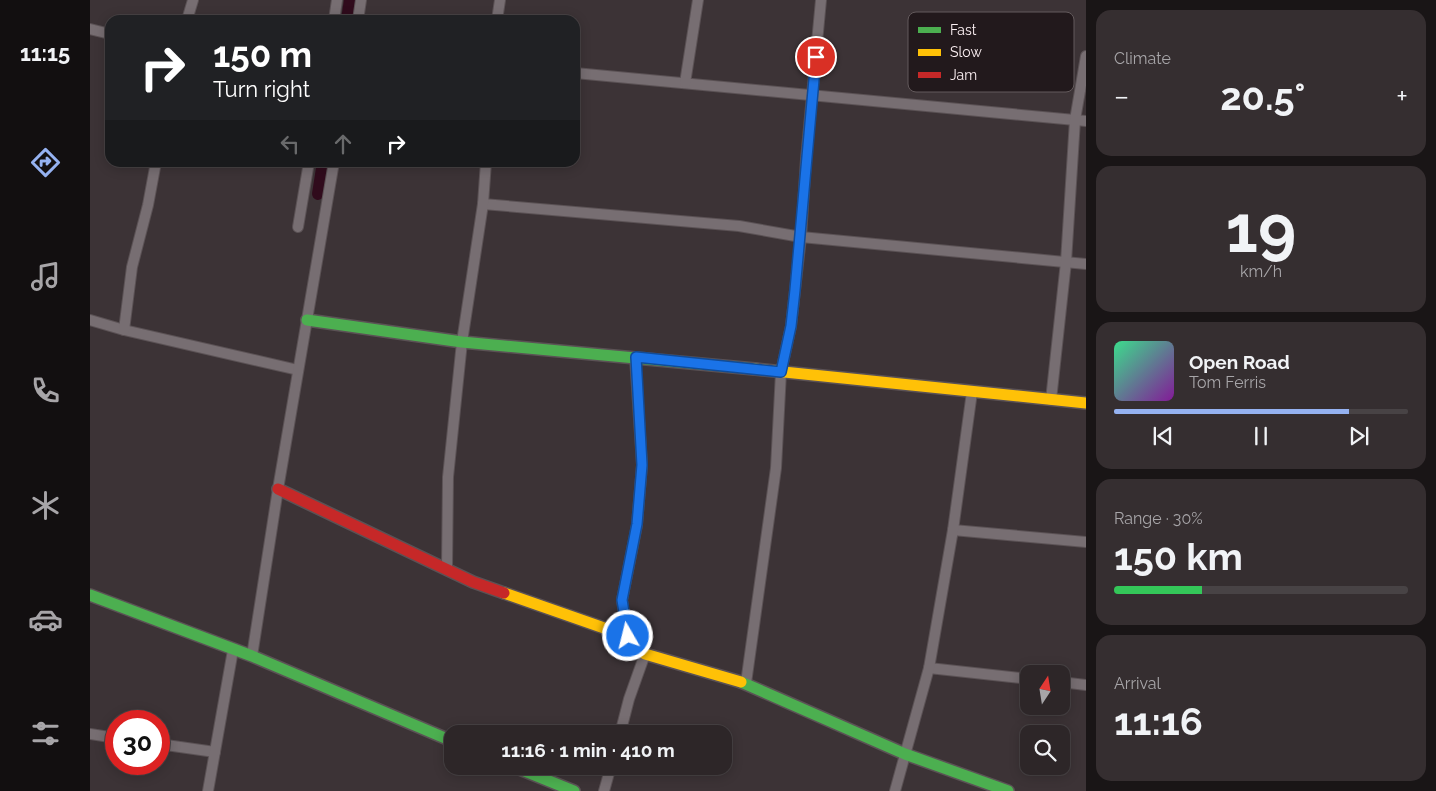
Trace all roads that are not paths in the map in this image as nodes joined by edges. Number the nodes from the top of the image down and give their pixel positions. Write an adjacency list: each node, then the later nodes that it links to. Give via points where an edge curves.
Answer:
1 (193, 0): 7 (street)
2 (337, 0): 8 (street)
3 (361, 0): 9 (street)
4 (500, 0): 10 (street)
5 (698, 0): 15 (street)
6 (821, 0): 16 (street)
7 (188, 15)
8 (335, 15)
9 (359, 15)
10 (498, 15)
11 (90, 29): 12 (street)
12 (105, 33)
13 (1086, 56): 17 (street)
14 (580, 73): 15 (street)
15 (685, 83): 16 (street)
16 (812, 95): 17 (street); 24 (street)
17 (1081, 121): 25 (street)
18 (155, 167): 29 (street, via 132,267)
19 (308, 167): 23 (street)
20 (333, 167): 28 (street)
21 (486, 167): 22 (street)
22 (483, 204): 24 (street, via 739,226); 30 (street)
23 (298, 227)
24 (801, 237): 25 (street); 33 (street, via 791,326)
25 (1066, 262): 26 (street); 35 (street)
26 (1086, 264)
27 (90, 320): 29 (street)
28 (307, 320): 30 (street); 32 (street)
29 (124, 330): 32 (street)
30 (462, 342): 31 (street); 40 (street, via 448,477)
31 (636, 357): 33 (street); 42 (street, via 642,465 637,524 622,600)
32 (298, 370): 37 (street)
33 (781, 372): 34 (street); 48 (street, via 776,468)
34 (972, 392): 35 (street); 38 (street)
35 (1051, 400): 36 (street)
36 (1086, 403)
37 (278, 489): 40 (street); 45 (street)
38 (953, 530): 39 (street); 46 (street)
39 (1086, 542)
40 (447, 569): 42 (street, via 473,582)
41 (90, 595): 43 (street)
42 (628, 636): 44 (street)
43 (233, 650): 45 (street); 56 (street)
44 (645, 654): 48 (street); 51 (street)
45 (252, 656): 54 (street)
46 (928, 668): 47 (street); 57 (street)
47 (1020, 678)
48 (746, 683): 57 (street)
49 (1070, 683): 50 (street)
50 (1086, 685)
51 (622, 725)
52 (90, 734): 53 (street)
53 (105, 736)
54 (444, 738)
55 (170, 746): 56 (street)
56 (215, 752): 60 (street)
57 (905, 754): 63 (street); 64 (street)
58 (534, 775): 61 (street)
59 (608, 775): 62 (street)
60 (208, 791)
61 (574, 791)
62 (604, 791)
63 (895, 791)
64 (1008, 791)

